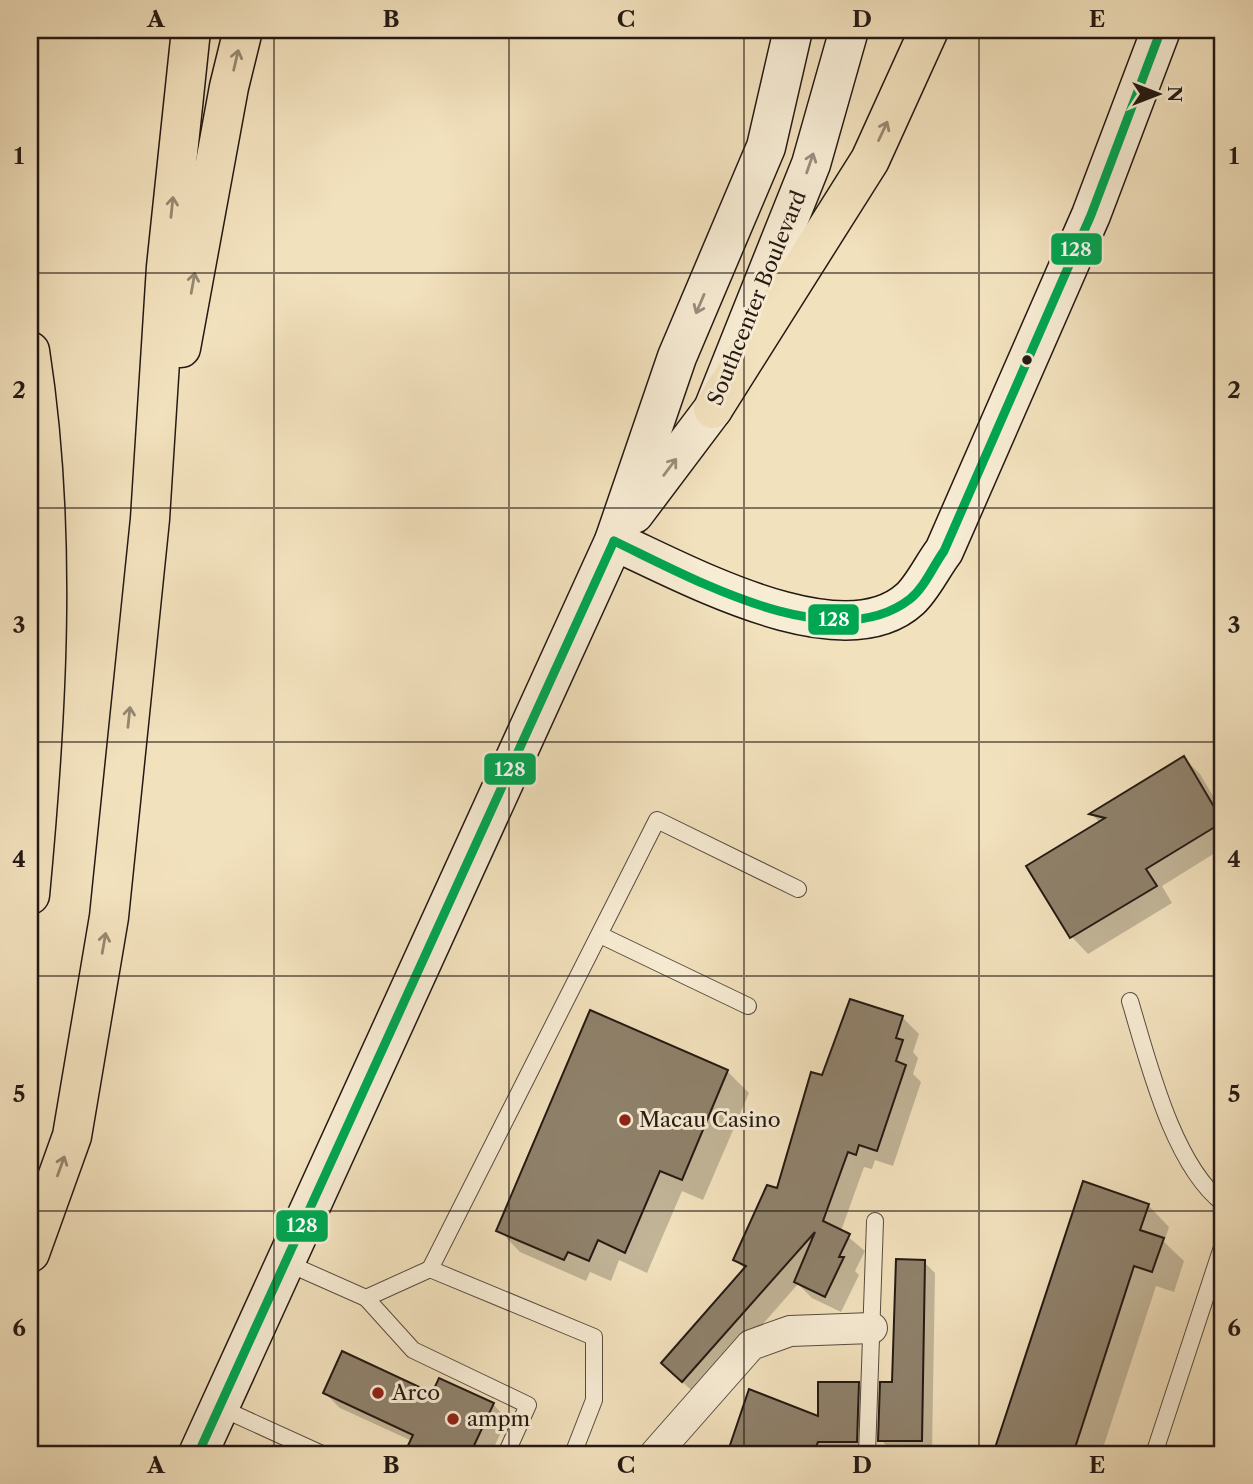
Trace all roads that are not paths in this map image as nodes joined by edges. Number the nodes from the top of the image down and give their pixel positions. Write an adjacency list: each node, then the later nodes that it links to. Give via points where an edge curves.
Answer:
1 (191, 30): 9 (highway, one-way to 1, via 166,267)
2 (243, 30): 9 (highway, one-way to 2)
3 (793, 30): 10 (main road, Southcenter Boulevard, one-way to 10, via 766,147 677,356)
4 (849, 30): 8 (main road, Southcenter Boulevard, one-way to 4, via 811,164)
5 (929, 30): 8 (highway, one-way to 5, via 870,160)
6 (1161, 30): 10 (main road, via 1091,215 944,551 910,599 873,620 815,618 753,604)
7 (30, 351): 12 (highway, via 46,529 44,743)
8 (713, 409): 10 (main road, Southcenter Boulevard, one-way to 8)
9 (149, 519): 19 (highway, one-way to 9, via 72,1136 109,917)
10 (614, 541): 20 (main road, Southcenter Boulevard)
11 (798, 889): 13 (lane, via 657,820)
12 (30, 895)
13 (600, 934): 15 (lane); 21 (lane)
14 (1130, 1001): 16 (lane, via 1158,1097 1204,1188)
15 (748, 1006)
16 (1223, 1203)
17 (875, 1221): 23 (lane)
18 (1223, 1244): 31 (lane)
19 (30, 1253)
20 (287, 1262): 22 (lane); 24 (main road, Southcenter Boulevard)
21 (430, 1269): 22 (lane); 28 (lane, via 594,1337 594,1400)
22 (366, 1298): 27 (lane, via 413,1350 528,1405)
23 (872, 1328): 29 (street, via 790,1331 751,1345); 30 (lane)
24 (221, 1408): 25 (main road, Southcenter Boulevard); 26 (lane)
25 (198, 1454)
26 (322, 1454)
27 (506, 1454)
28 (573, 1454)
29 (655, 1454)
30 (867, 1454)
31 (1154, 1454)

